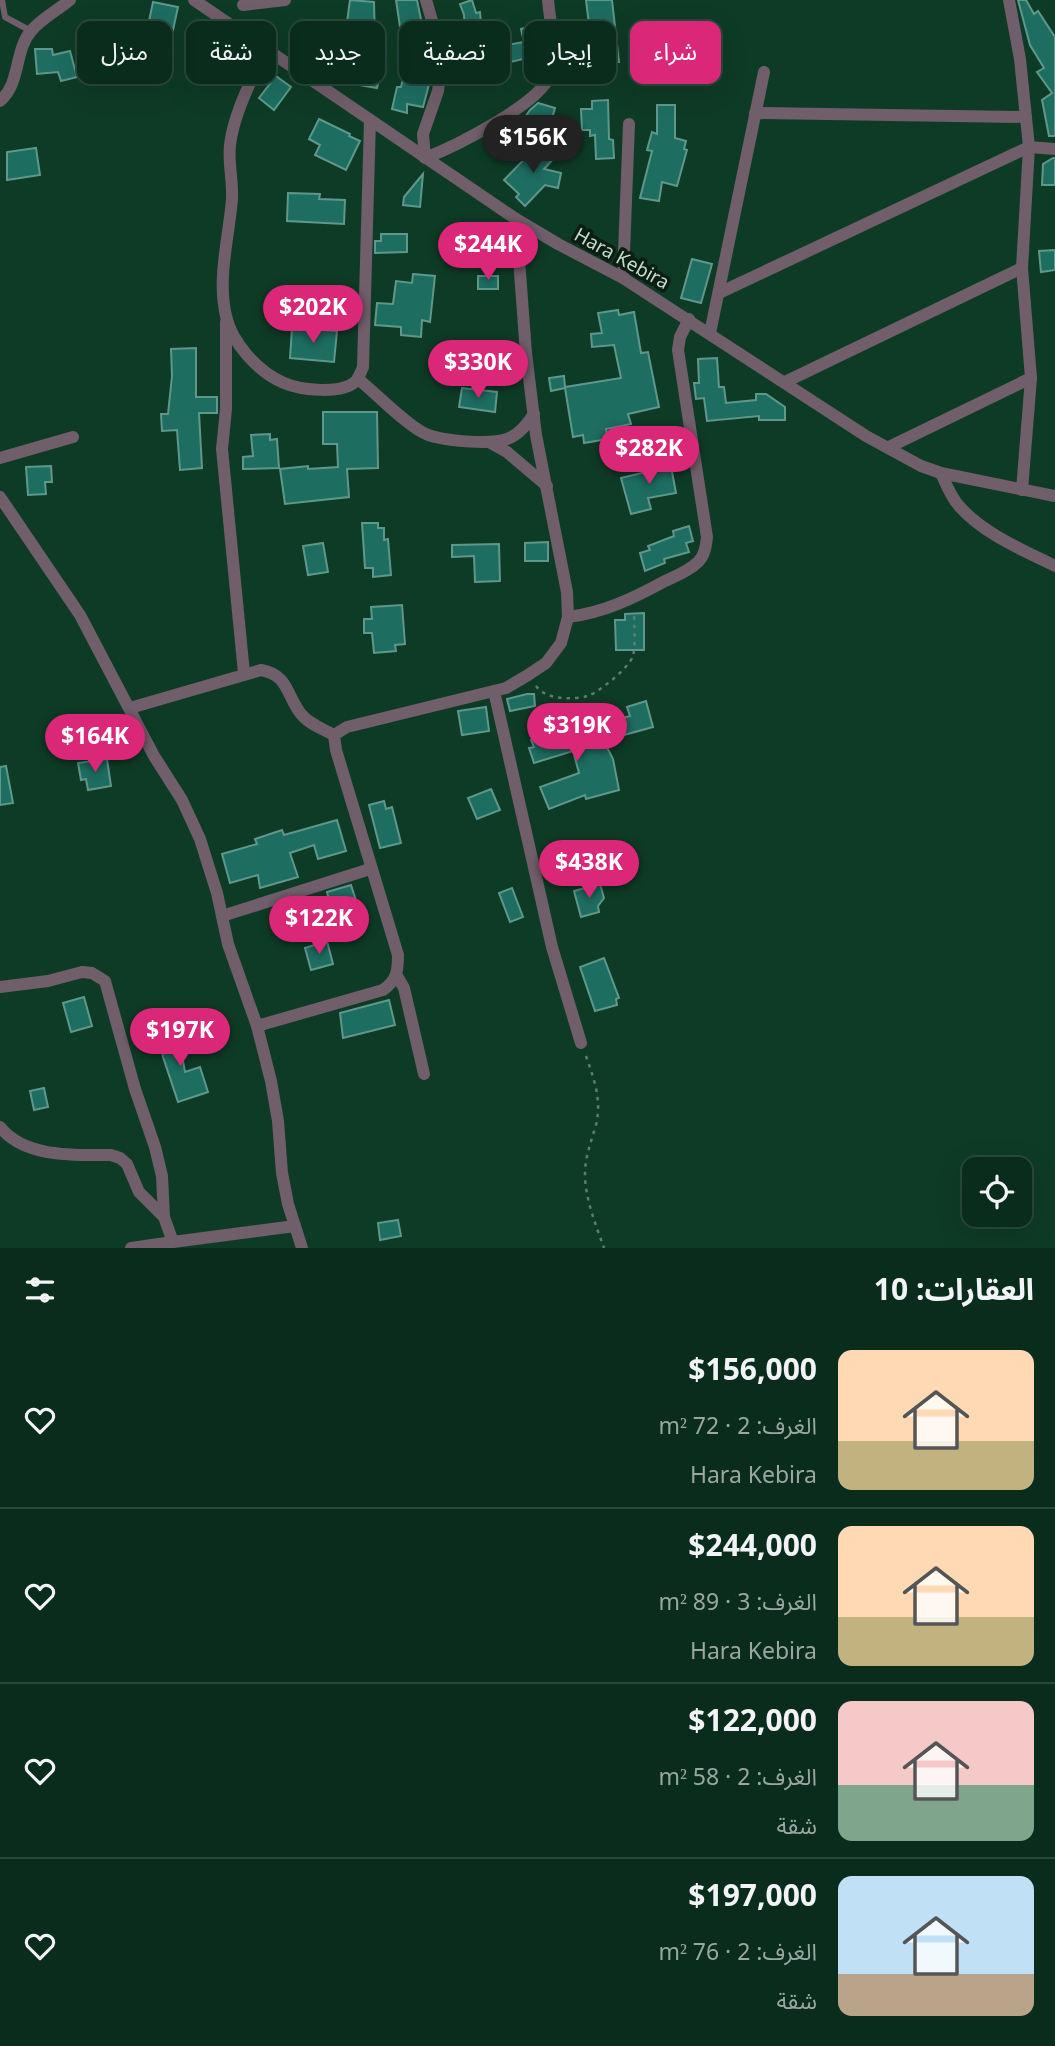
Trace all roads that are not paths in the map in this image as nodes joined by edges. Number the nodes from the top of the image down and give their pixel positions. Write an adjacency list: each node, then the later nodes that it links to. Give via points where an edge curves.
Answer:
1 (2, 0): 11 (lane, via 5,17)
2 (70, 0): 11 (street)
3 (194, 0): 9 (street, Hara Kebira)
4 (285, 0): 8 (street)
5 (426, 0): 22 (street, via 441,69 423,134)
6 (548, 0): 22 (street, via 554,61 540,91 527,103)
7 (1009, 0): 17 (street)
8 (242, 2): 10 (street)
9 (226, 21)
10 (235, 21)
11 (31, 31): 15 (street, via 15,78)
12 (276, 57): 18 (street, Hara Kebira)
13 (764, 72): 16 (street)
14 (250, 84): 27 (street, via 230,146)
15 (0, 101)
16 (755, 113): 17 (street); 26 (street)
17 (1026, 117): 20 (street)
18 (370, 120): 22 (street, Hara Kebira); 31 (street, via 363,367)
19 (629, 124): 25 (street)
20 (1029, 147): 21 (street); 24 (street); 26 (street)
21 (1055, 149)
22 (425, 158): 23 (street, Hara Kebira)
23 (516, 219): 25 (street, Hara Kebira); 33 (street)
24 (1022, 268): 30 (street); 32 (street)
25 (623, 278): 28 (street, Hara Kebira)
26 (719, 293): 29 (street)
27 (226, 315): 31 (street, via 232,333 250,358 284,383 327,390); 45 (street, via 222,449)
28 (689, 319): 29 (street, Hara Kebira); 44 (street, via 678,350 707,537 705,552 689,569 635,598)
29 (710, 333): 32 (street, Hara Kebira)
30 (1031, 377): 36 (street); 40 (street)
31 (358, 379): 35 (street, via 424,434)
32 (785, 382): 36 (street, Hara Kebira)
33 (534, 414): 35 (street, via 516,435); 39 (street)
34 (74, 437): 37 (street)
35 (489, 442): 39 (street)
36 (889, 447): 38 (street, Hara Kebira)
37 (0, 458)
38 (941, 473): 40 (street, Hara Kebira); 43 (street, via 959,506 971,517)
39 (547, 486): 44 (street)
40 (1022, 490): 41 (street, Hara Kebira)
41 (1055, 496)
42 (0, 497): 47 (street, via 80,615)
43 (1055, 566)
44 (568, 617): 46 (street, via 561,643 546,663)
45 (244, 673): 47 (street); 48 (street, via 273,672 301,714)
46 (494, 691): 48 (street, via 347,727); 54 (street, via 552,947)
47 (130, 708): 50 (street, via 200,839)
48 (334, 735): 49 (street)
49 (370, 869): 50 (street); 51 (street, via 398,955)
50 (222, 916): 53 (street)
51 (397, 976): 53 (street, via 383,990); 55 (street, via 404,988)
52 (0, 987): 57 (street, via 82,972 105,981 162,1176)
53 (257, 1026): 58 (street)
54 (581, 1043)
55 (424, 1074)
56 (0, 1127): 57 (street, via 22,1146 120,1158 139,1192)
57 (164, 1217): 59 (street)
58 (295, 1226): 59 (street); 61 (street)
59 (173, 1242): 60 (street)
60 (131, 1248)
61 (302, 1248)

